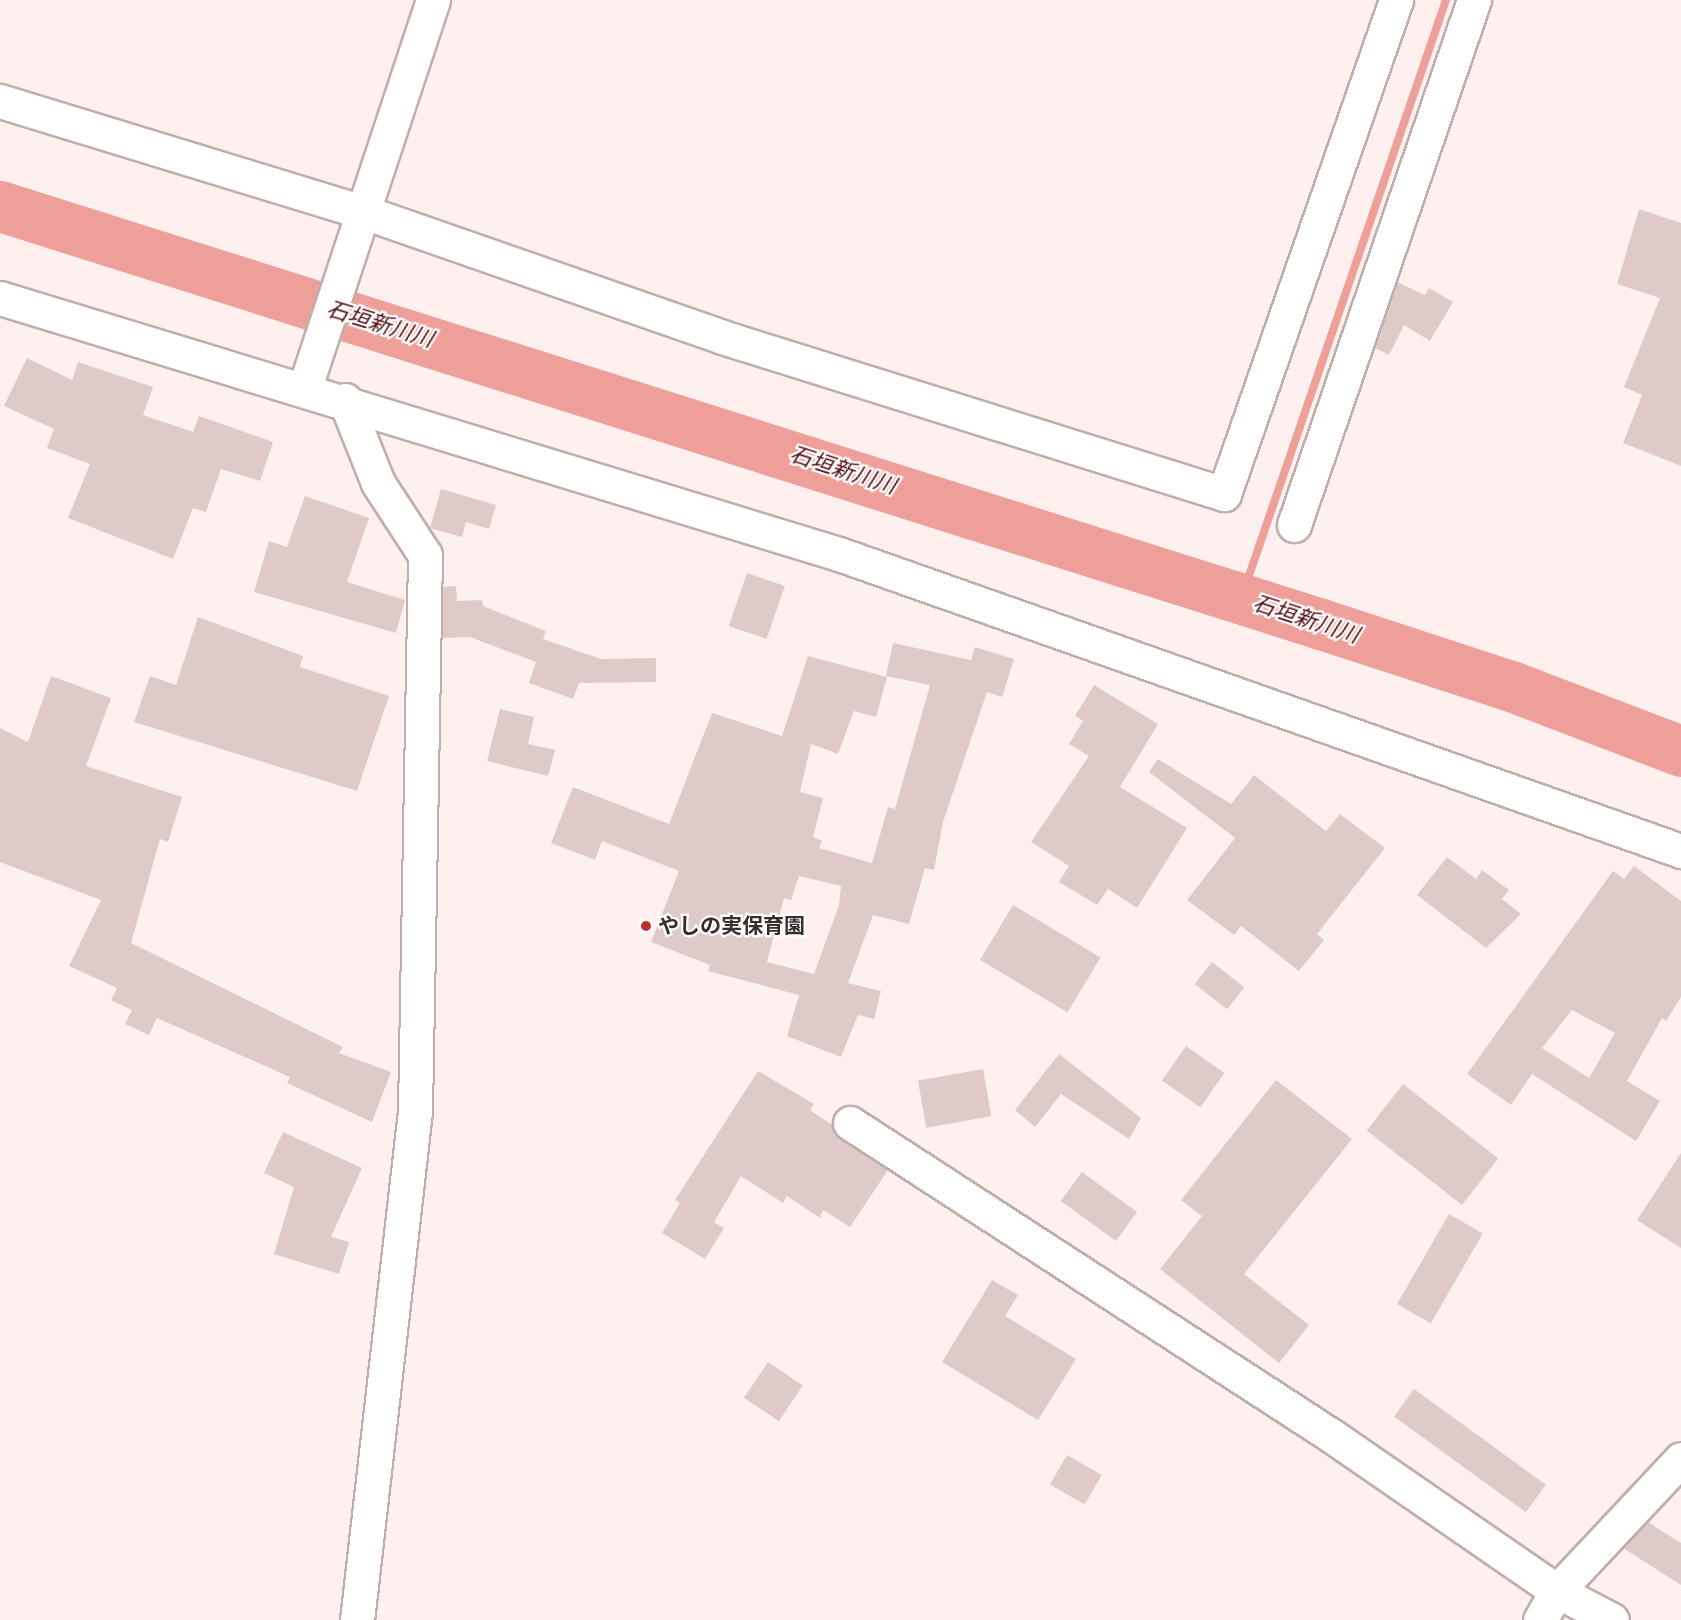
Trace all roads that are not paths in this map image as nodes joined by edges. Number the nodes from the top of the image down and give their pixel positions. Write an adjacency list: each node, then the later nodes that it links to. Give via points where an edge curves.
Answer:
1 (433, 0): 5 (street)
2 (1396, 0): 5 (street, via 1224,494 722,337)
3 (1473, 0): 9 (street)
4 (0, 101): 5 (street)
5 (364, 212): 7 (street, via 356,246)
6 (0, 298): 7 (street)
7 (305, 387): 8 (street)
8 (345, 400): 10 (street, via 839,555); 14 (street, via 378,483 424,555 415,1111)
9 (1294, 525)
10 (1681, 851)
11 (850, 1123): 13 (street, via 1332,1436)
12 (1681, 1459): 13 (street)
13 (1557, 1591): 15 (street); 16 (street)
14 (357, 1620)
15 (1540, 1620)
16 (1612, 1620)

